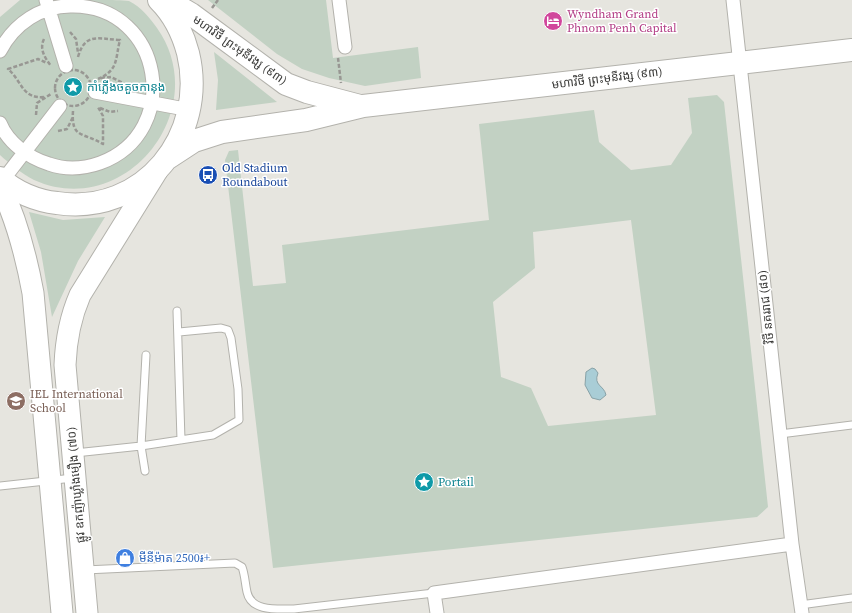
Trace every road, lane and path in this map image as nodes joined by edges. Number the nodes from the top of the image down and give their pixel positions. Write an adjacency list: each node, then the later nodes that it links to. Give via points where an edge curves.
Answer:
1 (159, 0): 25 (highway, via 176,22 185,43 191,66)
2 (167, 0): 24 (highway, មហាវិថី ព្រះមុនីវង្ស (៩៣), via 191,14 286,84)
3 (218, 0): 8 (path)
4 (339, 0): 11 (street)
5 (733, 0): 14 (street, វិថី នគររាជ (៨០))
6 (47, 4): 12 (street, via 17,27); 13 (street); 21 (street, via 92,8 114,16 127,27 139,39 147,54 152,71)
7 (207, 6): 8 (path)
8 (211, 9): 9 (path)
9 (216, 12)
10 (852, 50): 14 (highway, មហាវិថី ព្រះមុនីវង្ស (៩៣))
11 (341, 51): 17 (path, via 341,86)
12 (0, 52)
13 (71, 63): 16 (path, via 85,42 92,39 120,40 115,65)
14 (740, 63): 24 (highway, មហាវិថី ព្រះមុនីវង្ស (៩៣)); 35 (street, វិថី នគររាជ (៨០))
15 (52, 67): 20 (path, via 38,59 8,69 31,97)
16 (101, 78)
17 (335, 85)
18 (55, 92): 18 (path, via 67,105 80,104 88,98 91,82 83,72 68,70 56,80)
19 (95, 92): 21 (street)
20 (51, 94)
21 (152, 103): 25 (street); 28 (street, via 146,122 136,137 124,150 109,160 92,166 56,167)
22 (96, 105): 26 (path, via 103,116 103,144 76,131)
23 (60, 106): 28 (street)
24 (363, 106): 29 (highway, មហាវិថី ព្រះមុនីវង្ស (៩៣), via 306,120 222,132 194,141)
25 (190, 110): 29 (highway, via 177,143)
26 (73, 117)
27 (0, 123): 28 (street, via 11,140)
28 (24, 152): 30 (street)
29 (164, 162): 30 (highway, via 146,180 129,191 91,204 51,203); 38 (main road, ផ្លូវ ឧកញ៉ាឃ្លាំងមឿង (៧០), via 80,294 72,315 66,340 65,365)
30 (1, 181): 39 (main road, ផ្លូវ ឧកញ៉ាឃ្លាំងមឿង (៧០), via 23,245 34,293)
31 (177, 311): 32 (lane)
32 (179, 332): 36 (lane); 36 (lane, via 221,328 228,330 240,413 240,420 213,435)
33 (146, 355): 37 (lane)
34 (852, 425): 35 (lane)
35 (780, 434): 44 (street, វិថី នគររាជ (៨០))
36 (181, 440): 37 (lane)
37 (141, 446): 38 (lane); 40 (lane)
38 (73, 453): 39 (main road); 41 (main road, ផ្លូវ ឧកញ៉ាឃ្លាំងមឿង (៧០))
39 (49, 455): 42 (main road, ផ្លូវ ឧកញ៉ាឃ្លាំងមឿង (៧០))
40 (145, 471)
41 (75, 478): 42 (lane); 45 (main road, ផ្លូវ ឧកញ៉ាឃ្លាំងមឿង (៧០))
42 (51, 480): 43 (lane); 49 (main road, ផ្លូវ ឧកញ៉ាឃ្លាំងមឿង (៧០))
43 (0, 486)
44 (792, 544): 46 (street); 48 (street, វិថី នគររាជ (៨០))
45 (83, 570): 46 (lane, via 236,563 242,567 247,594 253,602 259,607 274,609); 50 (main road, ផ្លូវ ឧកញ៉ាឃ្លាំងមឿង (៧០))
46 (434, 593): 51 (street)
47 (852, 598): 48 (lane)
48 (801, 609)
49 (62, 613)
50 (86, 613)
51 (437, 613)

